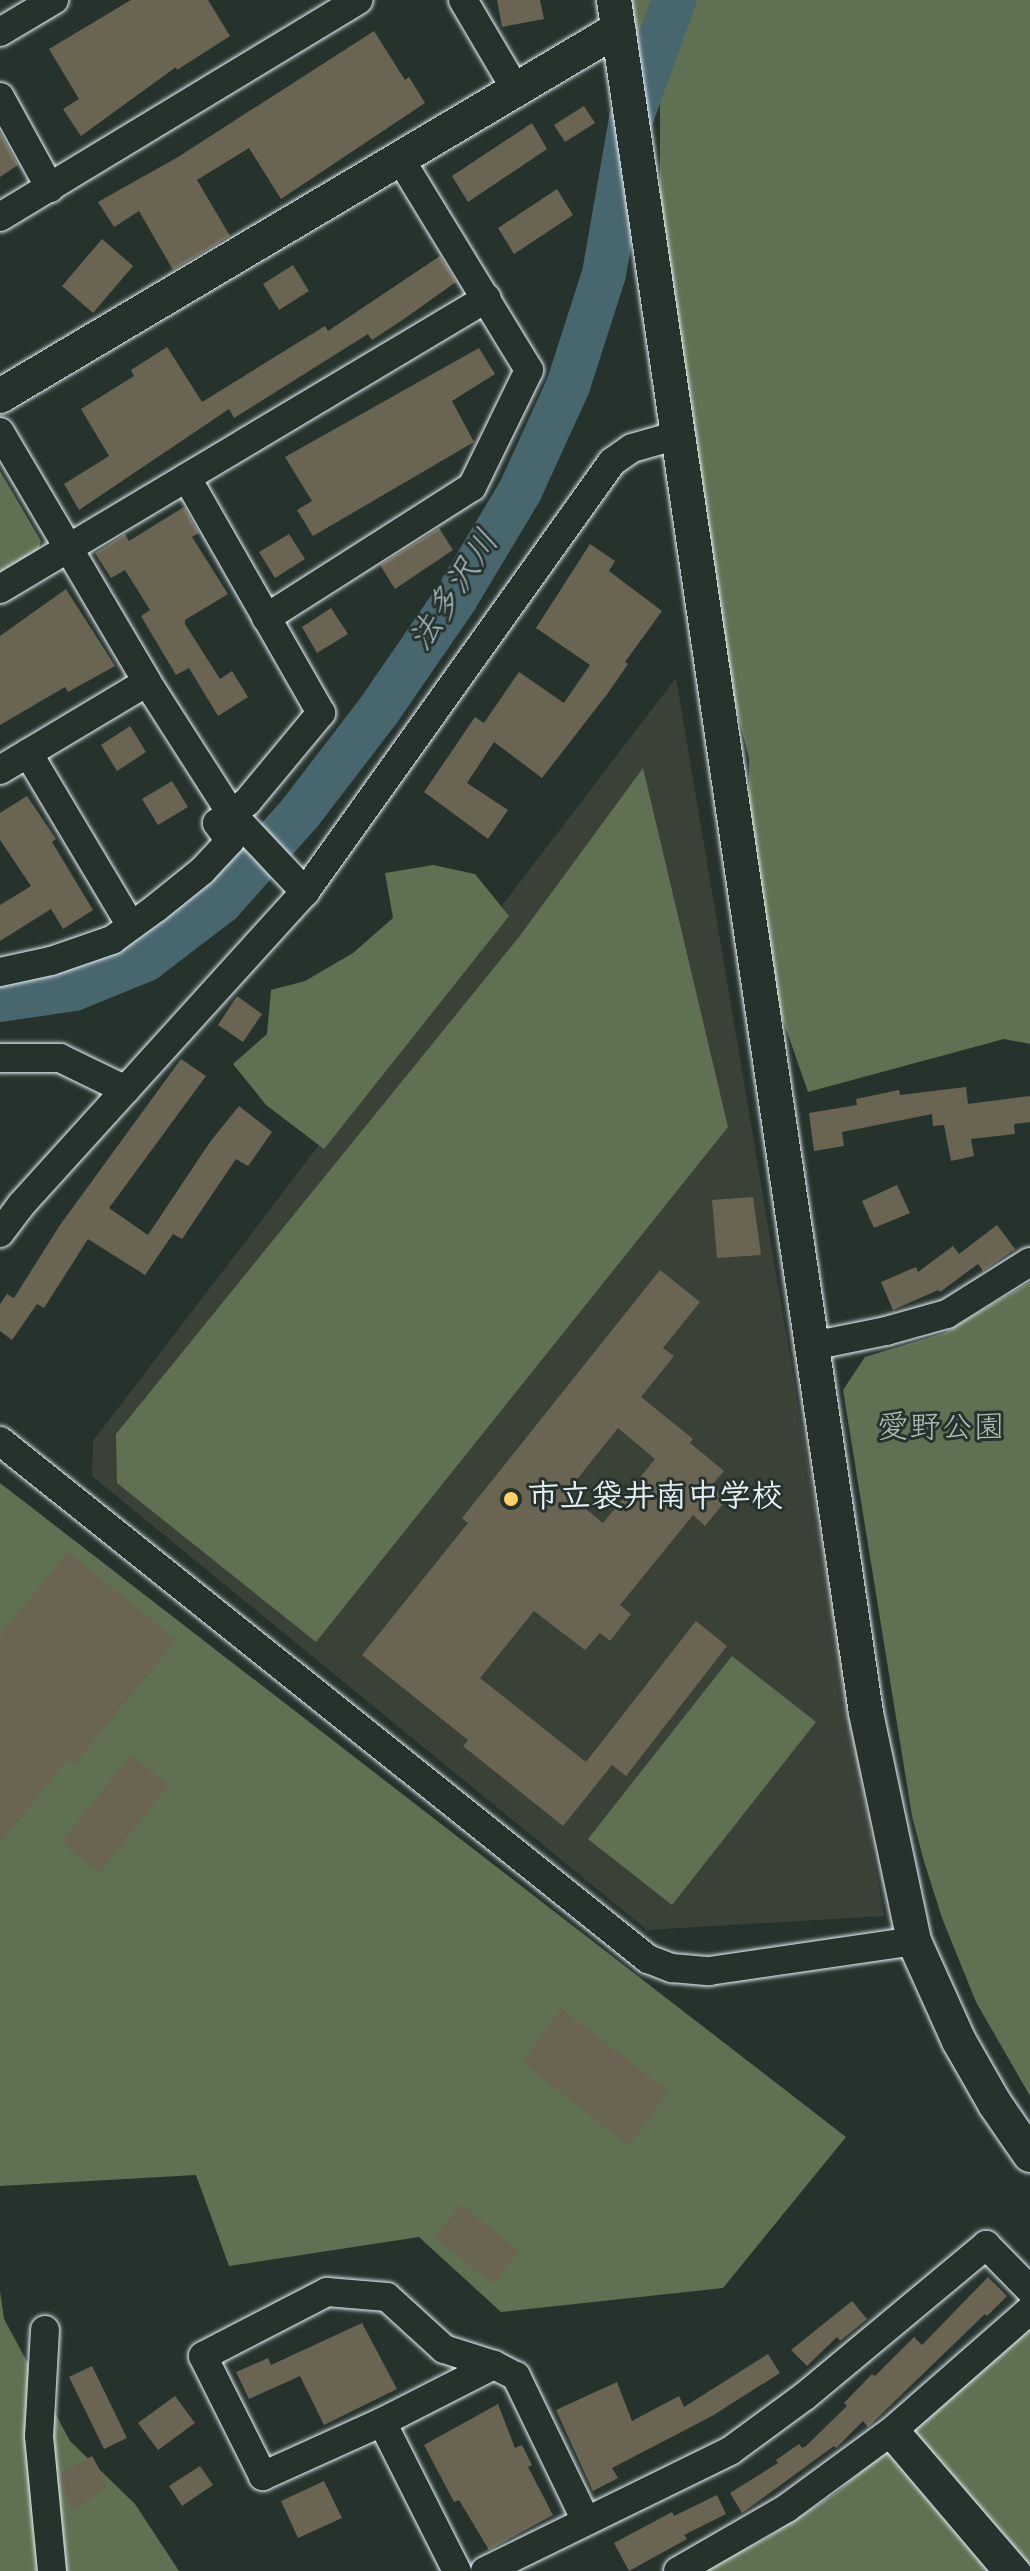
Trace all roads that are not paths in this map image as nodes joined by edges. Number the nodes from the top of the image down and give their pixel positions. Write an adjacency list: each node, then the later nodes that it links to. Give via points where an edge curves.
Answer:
1 (54, 0): 5 (street)
2 (359, 0): 9 (street)
3 (463, 0): 6 (street)
4 (617, 20): 6 (street); 14 (street)
5 (0, 32)
6 (516, 90): 8 (street)
7 (0, 97): 9 (street)
8 (401, 160): 11 (street); 12 (street)
9 (50, 188): 10 (street)
10 (0, 217)
11 (487, 298): 15 (street); 18 (street, via 529,370 472,487)
12 (0, 396)
13 (0, 432): 16 (street)
14 (678, 435): 23 (street, via 632,448 612,462); 30 (street)
15 (187, 478): 16 (street); 18 (street)
16 (70, 548): 17 (street); 19 (street)
17 (0, 589)
18 (266, 618): 22 (street, via 321,713 247,802)
19 (147, 682): 20 (street); 22 (street)
20 (28, 753): 21 (street); 24 (street)
21 (0, 770)
22 (230, 812): 23 (street); 24 (street, via 217,823 230,841 202,871)
23 (298, 886): 27 (street)
24 (131, 926): 25 (street, via 112,940)
25 (0, 972)
26 (0, 1058): 27 (street, via 60,1058)
27 (126, 1090): 28 (street)
28 (0, 1233)
29 (1030, 1262): 30 (street, via 947,1314)
30 (812, 1346): 32 (street, via 866,1713)
31 (0, 1441): 32 (street, via 648,1959 672,1968 709,1971)
32 (914, 1941): 33 (street, via 959,2041)
33 (1030, 2155)
34 (1030, 2290): 39 (street, via 986,2245 805,2396 730,2451)
35 (1030, 2310): 43 (street, via 892,2431 787,2508)
36 (45, 2330): 40 (street, via 39,2436)
37 (494, 2365): 38 (street); 38 (street, via 444,2349 387,2297 327,2292 203,2356 263,2476); 39 (street, via 516,2376)
38 (382, 2422): 41 (street)
39 (586, 2521): 42 (street)
40 (52, 2571)
41 (457, 2571)
42 (485, 2571)
43 (678, 2571)
44 (1002, 2571): 45 (street, via 895,2445 905,2436)
45 (1021, 2571)

